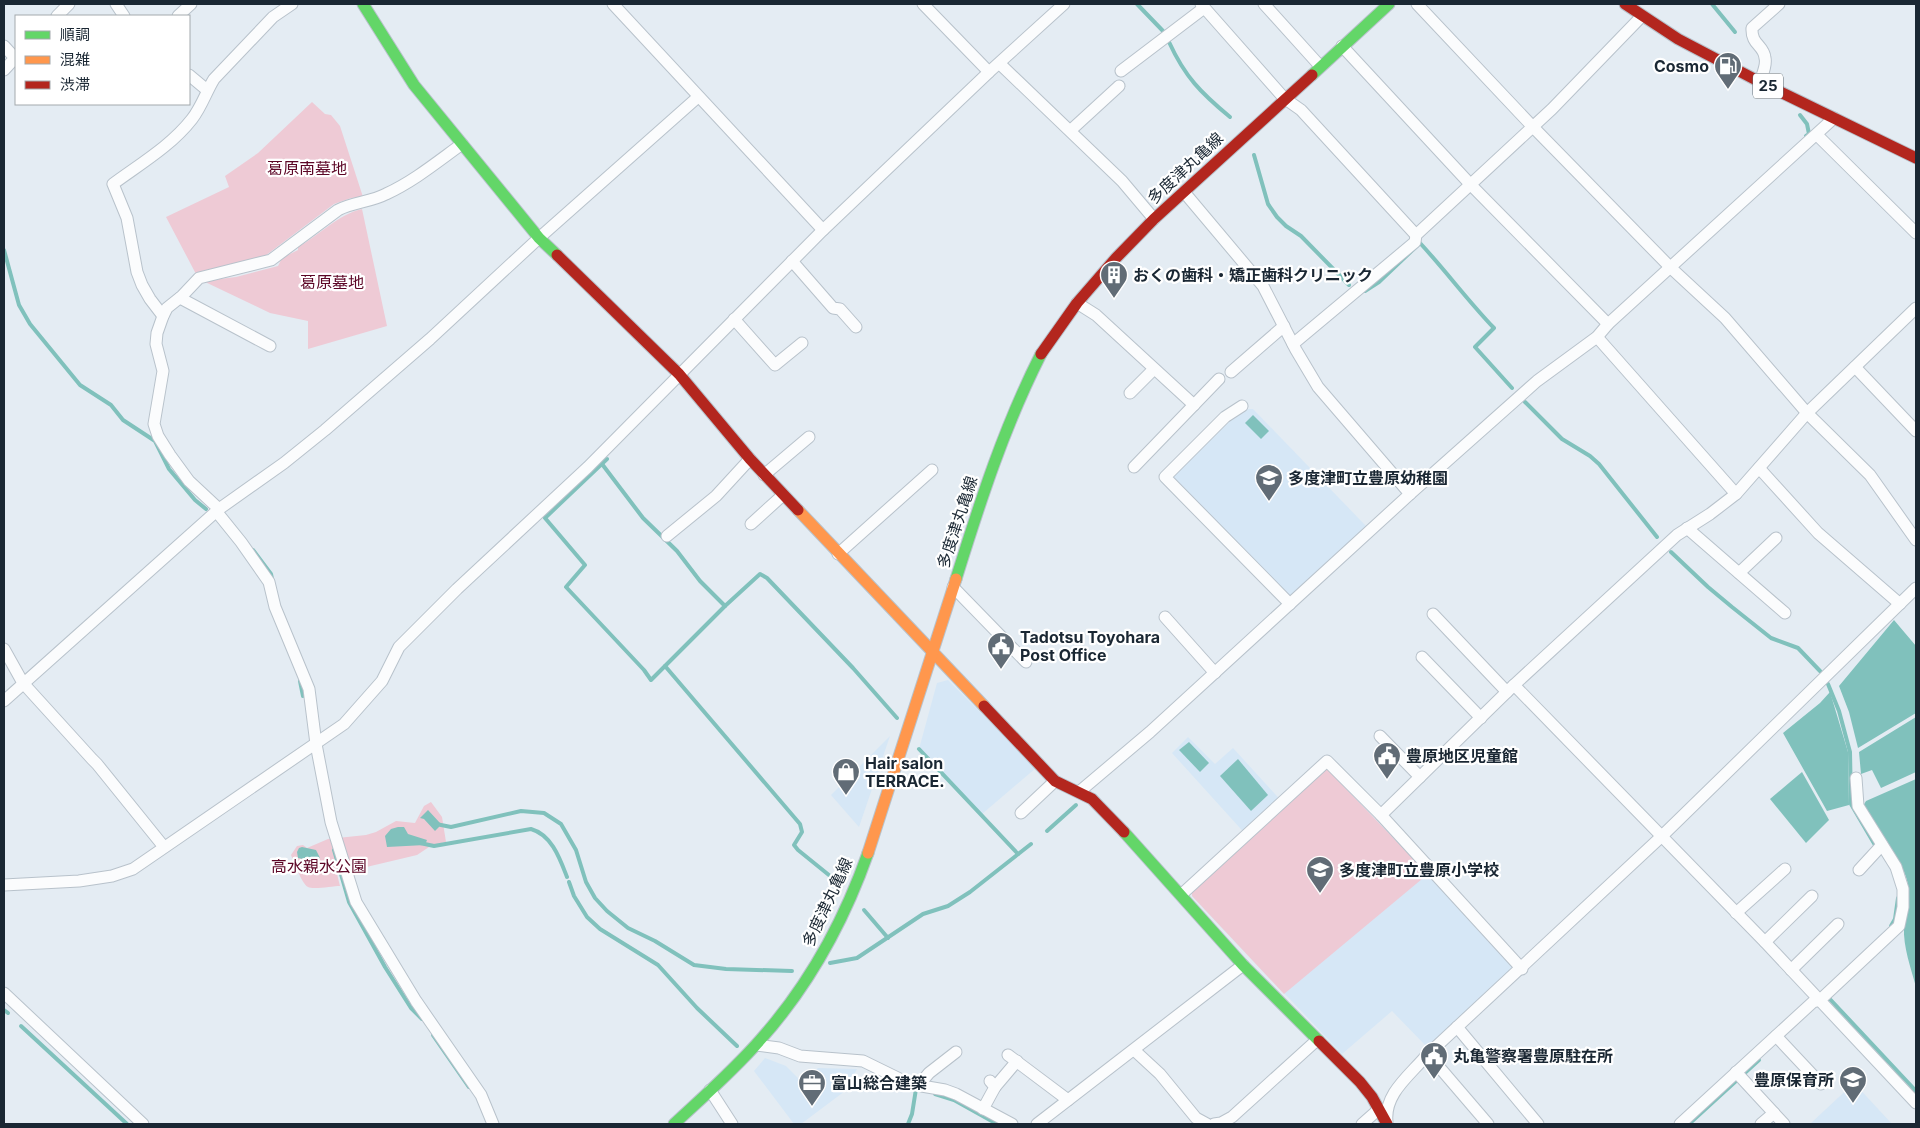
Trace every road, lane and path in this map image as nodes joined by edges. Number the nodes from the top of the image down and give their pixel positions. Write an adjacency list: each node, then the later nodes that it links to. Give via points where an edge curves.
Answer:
1 (69, 4): 15 (street)
2 (116, 4): 16 (street)
3 (191, 4): 17 (street)
4 (292, 4): 31 (street, via 273,17 214,78)
5 (363, 4): 38 (main road, via 414,85)
6 (613, 4): 32 (street)
7 (923, 4): 27 (street)
8 (1064, 4): 23 (street)
9 (1264, 4): 24 (street)
10 (1389, 4): 20 (main road, 多度津丸亀線)
11 (1417, 4): 35 (street)
12 (1625, 4): 18 (main road, 25)
13 (1779, 4): 29 (street, via 1752,28 1754,42 1766,58)
14 (1202, 6): 26 (street); 33 (street)
15 (57, 15)
16 (123, 15)
17 (179, 15)
18 (1642, 16): 29 (main road, 25); 35 (street)
19 (4, 46): 21 (street)
20 (1342, 46): 24 (main road, 多度津丸亀線); 40 (street)
21 (15, 56)
22 (15, 58): 25 (street)
23 (1000, 64): 27 (street); 36 (street)
24 (1320, 66): 33 (main road, 多度津丸亀線)
25 (4, 70)
26 (1121, 71)
27 (989, 72): 43 (street)
28 (190, 76): 31 (street)
29 (1760, 82): 34 (main road, 25)
30 (1119, 86): 36 (street)
31 (207, 90): 52 (street, via 204,100 171,142 113,184 127,218 142,286)
32 (698, 97): 43 (street); 46 (street)
33 (1284, 98): 41 (main road, 多度津丸亀線); 45 (street, via 1301,110)
34 (1834, 118): 37 (street); 39 (main road, 25)
35 (1532, 126): 40 (street); 48 (street)
36 (1071, 130): 42 (street, via 1122,181)
37 (1817, 135): 44 (street); 48 (street)
38 (462, 144): 46 (main road); 49 (street, via 409,183 338,210 271,260 199,278)
39 (1916, 158)
40 (1470, 184): 45 (street); 54 (street)
41 (1184, 192): 42 (main road, 多度津丸亀線); 55 (street, via 1263,286)
42 (1154, 219): 50 (main road, 多度津丸亀線)
43 (822, 230): 47 (street)
44 (1916, 233)
45 (1416, 235): 59 (street, via 1415,242)
46 (539, 238): 64 (main road); 80 (street, via 325,430)
47 (792, 261): 53 (street); 56 (street, via 833,308 840,309)
48 (1671, 268): 54 (street); 69 (street, via 1725,318)
49 (180, 298): 52 (street, via 167,308); 60 (street)
50 (1077, 303): 62 (street, via 1096,315); 88 (main road, 多度津丸亀線, via 1041,354 1014,409 989,474)
51 (1916, 308): 61 (street)
52 (163, 316): 80 (street, via 156,344 162,383 154,424 166,449 189,481)
53 (734, 319): 58 (street, via 775,365); 64 (street)
54 (1608, 324): 57 (street)
55 (1284, 326): 59 (street); 63 (street)
56 (856, 327)
57 (1596, 337): 77 (street, via 1537,381); 78 (street)
58 (802, 343)
59 (1293, 344): 77 (street, via 1318,387)
60 (270, 346)
61 (1855, 366): 69 (street); 70 (street)
62 (1154, 369): 66 (street); 67 (street)
63 (1231, 372)
64 (679, 374): 72 (main road); 105 (street, via 588,467 399,647 382,681 344,724)
65 (1219, 379): 67 (street)
66 (1130, 394)
67 (1194, 405): 73 (street)
68 (1242, 406): 90 (street, via 1225,417 1165,478)
69 (1807, 413): 74 (street); 85 (street, via 1870,475)
70 (1916, 431)
71 (810, 437): 76 (street)
72 (750, 459): 76 (main road); 83 (street, via 716,496)
73 (1134, 467)
74 (1759, 468): 78 (street); 91 (street, via 1818,533)
75 (932, 470): 86 (street)
76 (764, 475): 79 (main road)
77 (1410, 494): 90 (street)
78 (1736, 494): 82 (street)
79 (782, 495): 81 (street); 86 (main road)
80 (218, 510): 100 (street); 105 (street, via 269,582 275,607 309,689)
81 (751, 524)
82 (1687, 528): 87 (street); 101 (street)
83 (667, 536)
84 (1776, 538): 87 (street)
85 (1916, 540)
86 (838, 554): 96 (main road)
87 (1739, 573): 92 (street)
88 (953, 587): 96 (main road, 多度津丸亀線); 98 (street)
89 (1916, 588): 91 (street)
90 (1290, 604): 99 (street)
91 (1900, 604): 112 (street)
92 (1785, 613)
93 (1434, 614): 101 (street)
94 (1165, 617): 99 (street)
95 (4, 648): 100 (street)
96 (932, 652): 108 (main road); 131 (main road, 多度津丸亀線, via 856,886 833,935 809,975)
97 (1422, 657): 103 (street)
98 (1026, 662)
99 (1215, 673): 109 (street)
100 (23, 683): 102 (street); 114 (street, via 98,764)
101 (1511, 689): 103 (street); 112 (street)
102 (4, 701)
103 (1481, 718): 106 (street)
104 (1380, 736): 106 (street)
105 (316, 744): 114 (street); 146 (street, via 331,822 356,902 416,1001 481,1095)
106 (1420, 777): 111 (street)
107 (1856, 778): 113 (street, via 1858,806)
108 (1055, 781): 109 (main road); 110 (street)
109 (1079, 792): 118 (main road, via 1108,814)
110 (1021, 813)
111 (1381, 815): 118 (street, via 1327,761); 124 (street)
112 (1662, 836): 120 (street); 124 (street)
113 (1882, 845): 116 (street); 127 (street, via 1896,866 1904,889 1899,926)
114 (164, 847): 117 (street, via 133,869 112,876 79,882)
115 (1785, 869): 120 (street)
116 (1859, 870)
117 (6, 881)
118 (1182, 894): 123 (main road)
119 (1812, 896): 122 (street)
120 (1736, 913): 122 (street)
121 (1838, 924): 125 (street)
122 (1764, 942): 125 (street)
123 (1243, 965): 130 (main road); 132 (street)
124 (1522, 968): 128 (street)
125 (1791, 970): 127 (street)
126 (4, 993): 145 (street)
127 (1820, 1000): 129 (street, via 1813,1002); 140 (street)
128 (1457, 1027): 134 (street); 156 (street)
129 (1776, 1036): 135 (street); 136 (street)
130 (1317, 1040): 142 (main road, via 1360,1082); 144 (street)
131 (756, 1045): 137 (street, via 779,1048 800,1056 864,1061); 138 (main road, 多度津丸亀線)
132 (1134, 1050): 139 (street); 151 (street, via 1160,1074 1196,1118)
133 (956, 1052): 137 (street, via 929,1073)
134 (1428, 1054): 154 (street, via 1393,1094 1386,1111); 155 (street)
135 (1739, 1075): 143 (street); 157 (street)
136 (1821, 1084)
137 (919, 1086): 141 (street, via 945,1090)
138 (710, 1090): 147 (main road, 多度津丸亀線); 148 (street)
139 (1068, 1100): 141 (street, via 1012,1058 993,1084); 150 (street)
140 (1916, 1103)
141 (983, 1109): 149 (street)
142 (1379, 1109): 153 (street); 154 (main road)
143 (1774, 1113): 158 (street); 159 (street)
144 (1235, 1121): 152 (street)
145 (143, 1124)
146 (493, 1124)
147 (674, 1124)
148 (732, 1124)
149 (1012, 1124)
150 (1037, 1124)
151 (1206, 1124)
152 (1214, 1124)
153 (1362, 1124)
154 (1387, 1124)
155 (1488, 1124)
156 (1538, 1124)
157 (1680, 1124)
158 (1761, 1124)
159 (1784, 1124)

